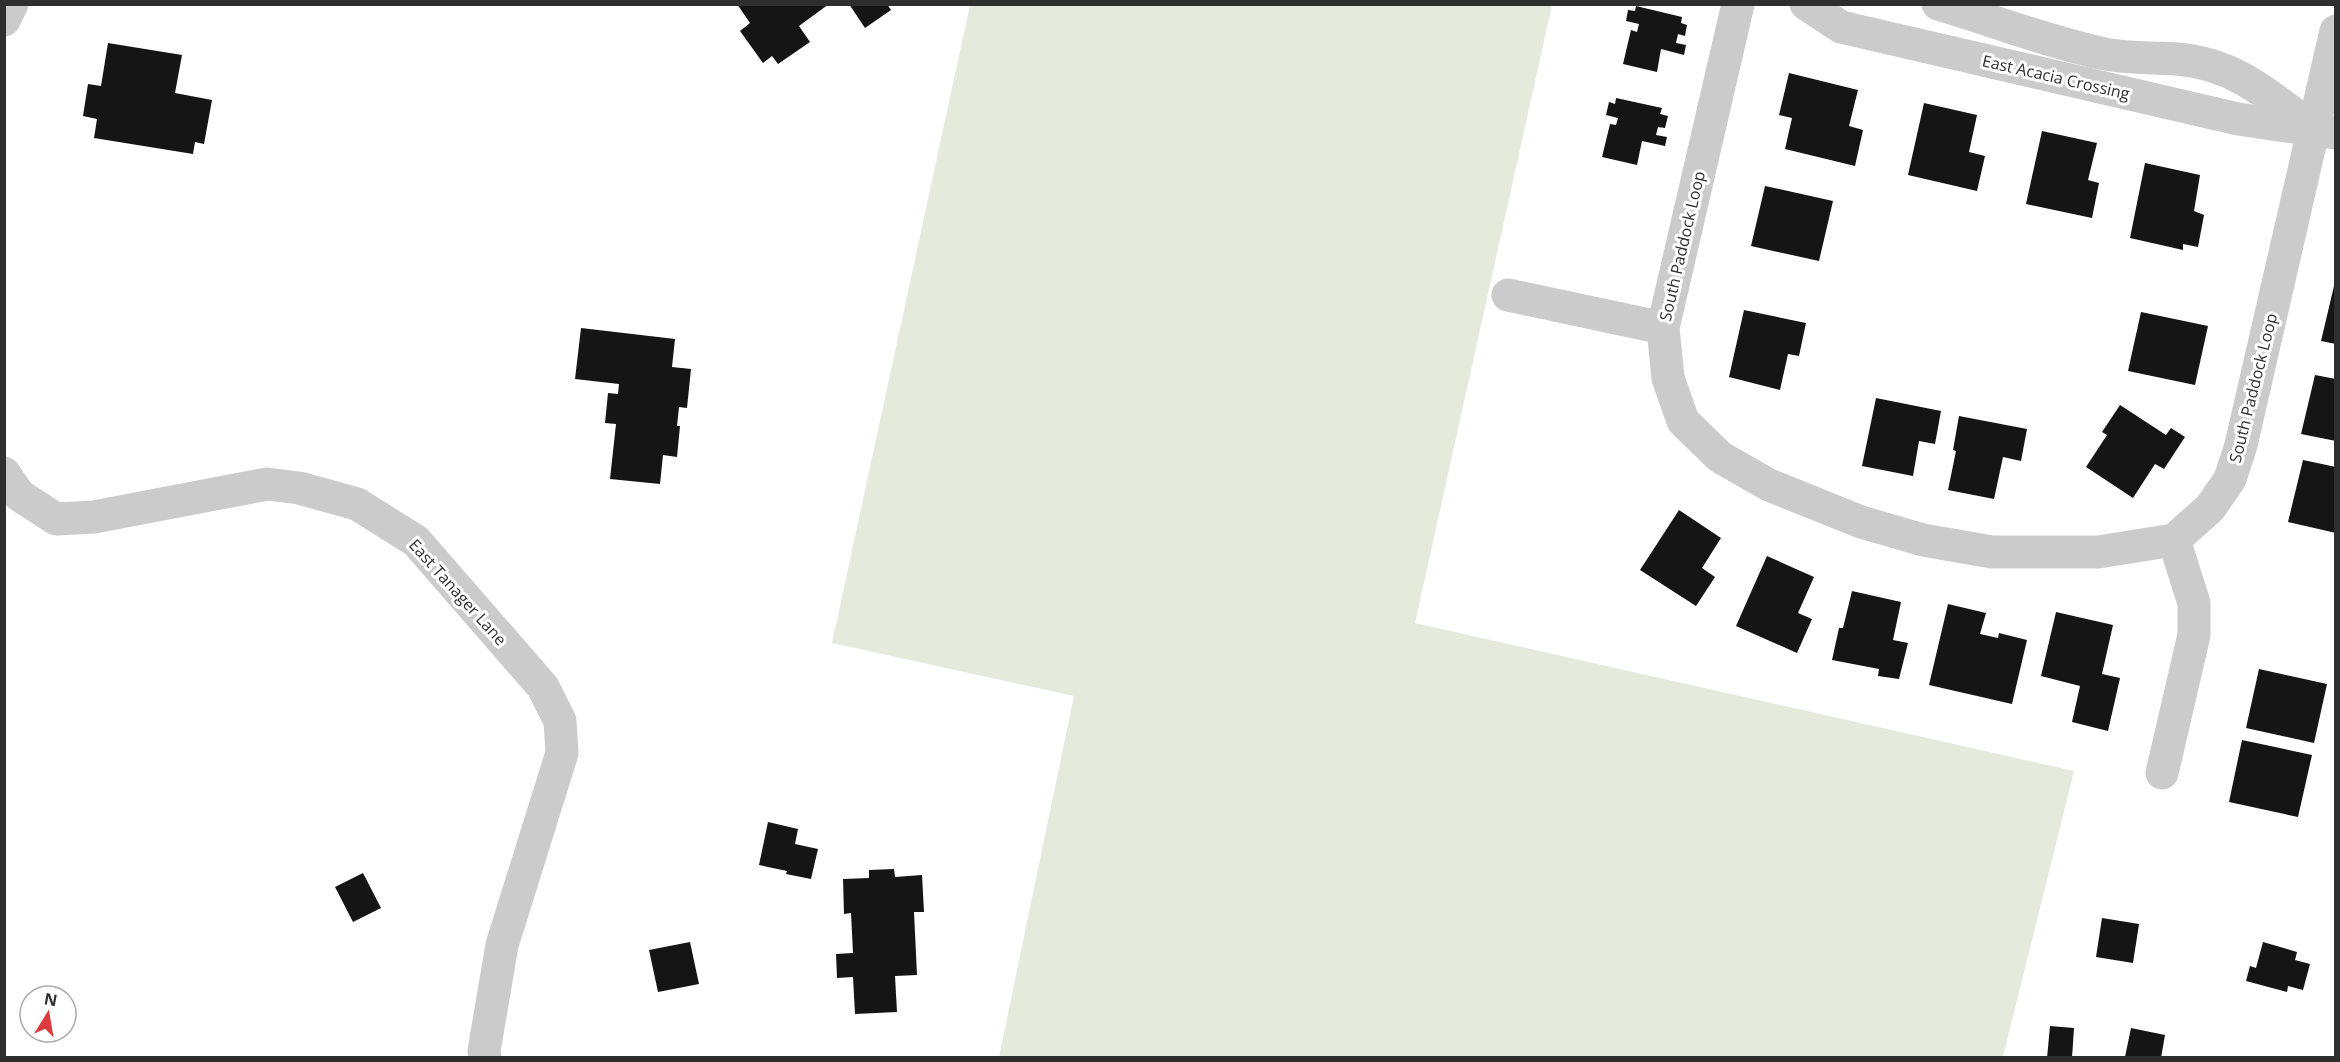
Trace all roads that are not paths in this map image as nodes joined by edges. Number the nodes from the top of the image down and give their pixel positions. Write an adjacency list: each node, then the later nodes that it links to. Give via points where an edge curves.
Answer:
1 (12, 4): 5 (street)
2 (1738, 4): 9 (street, South Paddock Loop)
3 (1806, 4): 7 (street, East Acacia Crossing, via 1841,27 2238,119)
4 (1938, 4): 7 (street, East Acacia Crossing, via 2103,54 2178,59 2222,68 2254,83)
5 (4, 20)
6 (2336, 31): 7 (street, South Paddock Loop)
7 (2325, 131): 11 (street, South Paddock Loop, via 2230,479 2210,507)
8 (1508, 295): 9 (street)
9 (1664, 328): 11 (street, South Paddock Loop, via 1668,378 1683,421 1720,457 1769,485 1861,522 1923,540 1992,552 2097,552)
10 (4, 473): 13 (street, East Tanager Lane, via 19,495 56,519 94,517 267,484 299,488 357,504 416,541 543,687 560,722 562,753 502,945)
11 (2174, 540): 12 (street, via 2194,603 2194,636)
12 (2162, 773)
13 (485, 1058)

